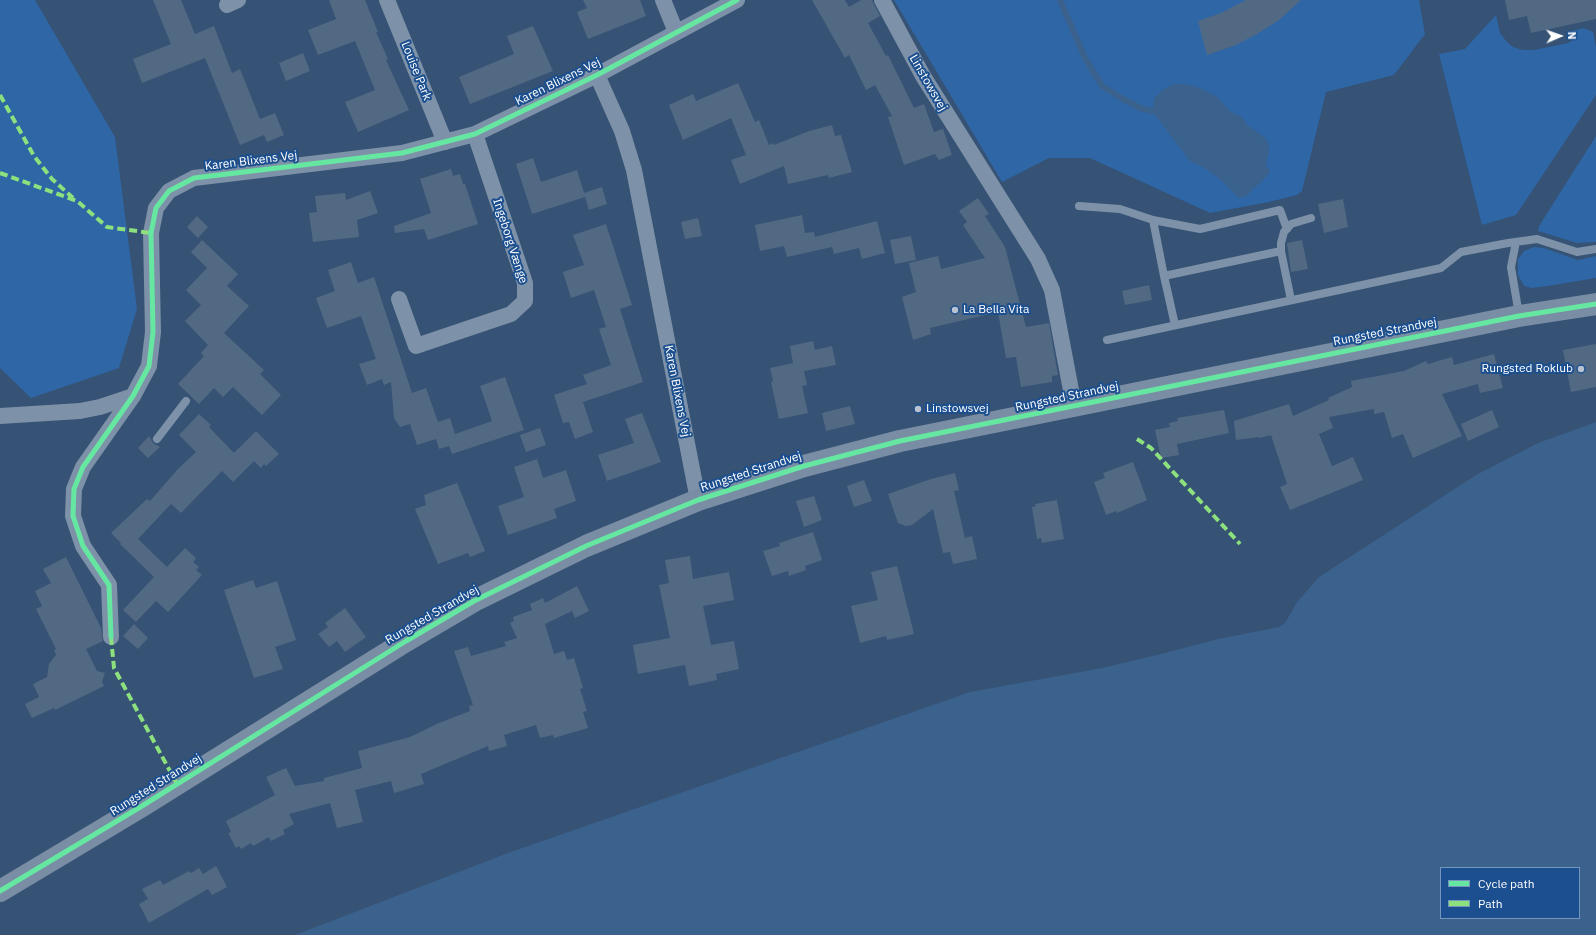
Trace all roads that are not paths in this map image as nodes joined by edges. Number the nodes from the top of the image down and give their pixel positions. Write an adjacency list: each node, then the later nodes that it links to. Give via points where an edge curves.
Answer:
1 (387, 0): 8 (street, Louise Park)
2 (663, 0): 5 (street)
3 (737, 0): 5 (street, Karen Blixens Vej)
4 (882, 0): 25 (street, Linstowsvej, via 923,76 1038,259 1052,290)
5 (676, 32): 6 (street, Karen Blixens Vej)
6 (597, 75): 7 (street, Karen Blixens Vej); 28 (street, Karen Blixens Vej, via 622,131 634,170)
7 (475, 134): 8 (street, Karen Blixens Vej); 17 (street, Ingeborg Vænge, via 525,283 526,301 511,314 416,346)
8 (445, 142): 23 (street, Karen Blixens Vej, via 402,153 194,178 169,191 156,208 151,233 154,332 148,366)
9 (1079, 206): 11 (lane, via 1120,209)
10 (1311, 218): 12 (lane, via 1291,224)
11 (1154, 220): 12 (lane, via 1200,229 1280,210); 16 (lane)
12 (1287, 229): 15 (lane, via 1284,232)
13 (1516, 242): 14 (lane, via 1536,239 1577,252); 18 (lane, via 1461,252 1441,268); 20 (lane, via 1511,267)
14 (1596, 249)
15 (1281, 251): 16 (lane); 18 (lane)
16 (1164, 276): 21 (lane)
17 (399, 298)
18 (1291, 300): 21 (lane)
19 (1596, 304): 20 (main road, Rungsted Strandvej)
20 (1519, 316): 25 (main road, Rungsted Strandvej)
21 (1175, 325): 22 (lane)
22 (1107, 340)
23 (133, 396): 26 (street, via 80,411); 29 (street, Karen Blixens Vej, via 82,467 74,489 73,516 83,546 109,585)
24 (186, 401): 27 (lane)
25 (1074, 406): 28 (main road, Rungsted Strandvej, via 900,441 804,466)
26 (0, 416)
27 (157, 439)
28 (698, 500): 30 (main road, Rungsted Strandvej, via 586,546 474,601)
29 (111, 637)
30 (0, 891)

